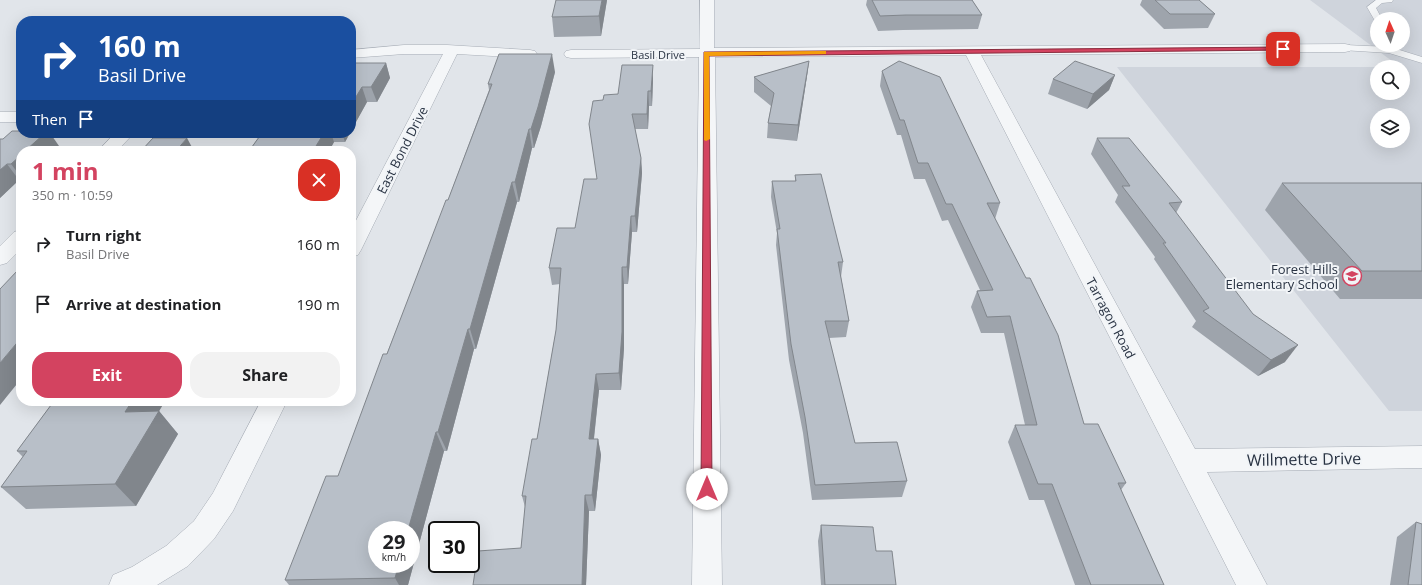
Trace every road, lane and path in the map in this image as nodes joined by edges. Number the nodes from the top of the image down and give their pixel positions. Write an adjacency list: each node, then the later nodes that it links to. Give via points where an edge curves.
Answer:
1 (707, 0): 12 (street)
2 (1389, 0): 3 (lane, via 1380,1 1371,7)
3 (1374, 12)
4 (1345, 48): 5 (lane); 7 (street, Basil Drive)
5 (1370, 49)
6 (452, 50): 9 (street); 10 (street); 18 (street, East Bond Drive)
7 (971, 52): 12 (street, Basil Drive); 23 (street, Tarragon Road)
8 (1396, 52): 13 (lane)
9 (356, 54)
10 (530, 54)
11 (571, 54): 12 (street, Basil Drive)
12 (706, 54): 25 (street)
13 (1422, 60)
14 (0, 117): 15 (street)
15 (16, 117)
16 (119, 138): 17 (street)
17 (112, 146)
18 (356, 240)
19 (16, 242): 20 (street)
20 (0, 258)
21 (271, 406): 24 (street, via 223,502 204,530 177,556 143,577)
22 (1422, 457): 23 (street, Willmette Drive)
23 (1187, 461): 26 (street, Tarragon Road)
24 (124, 585)
25 (707, 585)
26 (1252, 585)

